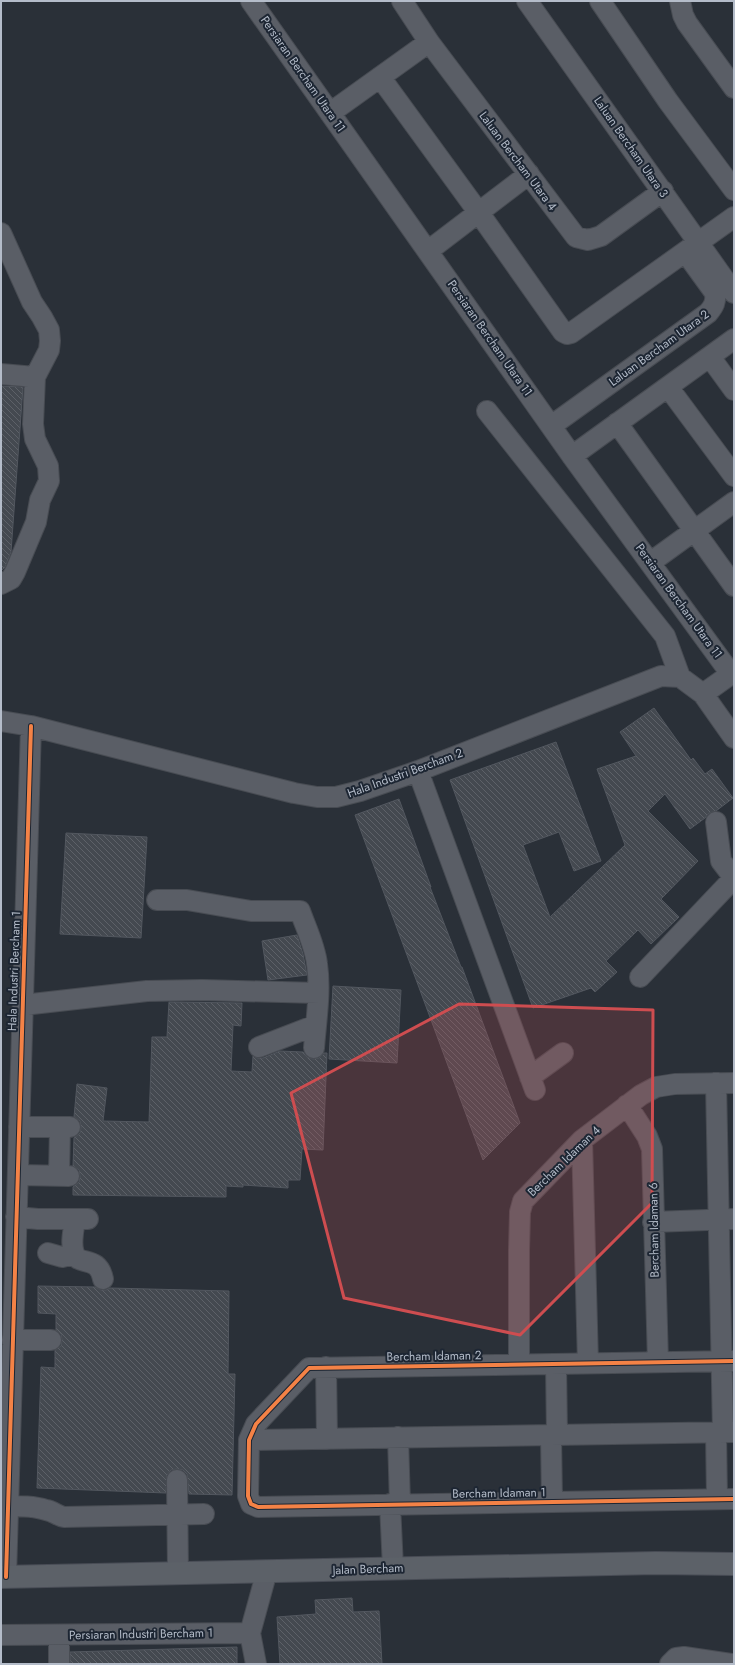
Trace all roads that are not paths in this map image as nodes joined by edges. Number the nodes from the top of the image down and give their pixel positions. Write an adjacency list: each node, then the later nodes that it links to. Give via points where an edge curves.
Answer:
1 (251, 1): 10 (street, Persiaran Bercham Utara 11)
2 (402, 1): 6 (street, Laluan Bercham Utara 4)
3 (527, 1): 13 (street, Laluan Bercham Utara 3)
4 (600, 1): 12 (street, via 668,101)
5 (680, 1): 7 (street, via 687,23)
6 (429, 42): 8 (street); 11 (street, Laluan Bercham Utara 4)
7 (728, 67): 9 (street)
8 (380, 77): 10 (street); 14 (street)
9 (734, 88)
10 (330, 113): 18 (street, Persiaran Bercham Utara 11)
11 (529, 174): 13 (street, Laluan Bercham Utara 4, via 576,237 588,240 601,236); 14 (street)
12 (734, 190)
13 (663, 191): 17 (street, Laluan Bercham Utara 3)
14 (479, 213): 17 (street, via 563,332 567,334); 18 (street)
15 (734, 217): 17 (street)
16 (1, 233): 23 (street, via 32,302 49,330 49,350)
17 (692, 248): 19 (street, Laluan Bercham Utara 3); 28 (street, Laluan Bercham Utara 2, via 714,293 714,307)
18 (428, 251): 28 (street, Persiaran Bercham Utara 11)
19 (734, 293)
20 (734, 340): 21 (street)
21 (710, 356): 24 (street); 25 (street)
22 (1, 374): 23 (street)
23 (35, 377): 34 (street, via 34,432 38,448 48,466 49,481 40,500 36,522 15,572 11,579)
24 (668, 387): 27 (street); 30 (street)
25 (734, 390)
26 (487, 410): 37 (street, via 665,636)
27 (617, 423): 29 (street); 32 (street)
28 (551, 426): 29 (street, Persiaran Bercham Utara 11)
29 (572, 456): 33 (street, Persiaran Bercham Utara 11)
30 (734, 476)
31 (734, 502): 32 (street)
32 (695, 530): 33 (street); 35 (street)
33 (651, 562): 36 (street, Persiaran Bercham Utara 11)
34 (1, 584)
35 (734, 586)
36 (733, 673): 38 (street)
37 (680, 677): 38 (street); 42 (street, Hala Industri Bercham 2, via 661,676)
38 (703, 694): 41 (street)
39 (1, 721): 40 (street, Hala Industri Bercham 2)
40 (31, 726): 42 (street, Hala Industri Bercham 2, via 317,797 336,797 360,791); 48 (street, Hala Industri Bercham 1)
41 (734, 738)
42 (418, 771): 52 (street, via 532,1084)
43 (716, 822): 44 (street, via 721,860)
44 (734, 878): 46 (street)
45 (157, 900): 47 (street, via 187,900 251,911 300,911 317,962)
46 (640, 977)
47 (318, 993): 48 (street, via 148,991); 49 (street)
48 (23, 1005): 55 (street, Hala Industri Bercham 1)
49 (316, 1025): 50 (street); 51 (street)
50 (259, 1047)
51 (314, 1048)
52 (563, 1053)
53 (725, 1083): 54 (street, Bercham Idaman 4, via 656,1087); 59 (street)
54 (627, 1105): 56 (street, Bercham Idaman 4); 60 (street, Bercham Idaman 6, via 647,1136 652,1149)
55 (19, 1127): 57 (street, Hala Industri Bercham 1); 57 (street, via 65,1127 64,1176)
56 (582, 1140): 68 (street); 69 (street, Bercham Idaman 4, via 526,1198 520,1208)
57 (18, 1175): 58 (street, Hala Industri Bercham 1)
58 (16, 1217): 62 (street, via 82,1219 73,1249); 64 (street, Hala Industri Bercham 1)
59 (726, 1219): 60 (street); 66 (street)
60 (653, 1222): 67 (street, Bercham Idaman 6)
61 (48, 1253): 62 (street, via 62,1257)
62 (74, 1254): 63 (street, via 81,1260 95,1264)
63 (103, 1279)
64 (12, 1340): 65 (street); 82 (street, Hala Industri Bercham 1)
65 (52, 1340)
66 (728, 1361): 67 (street, Bercham Idaman 2); 72 (street)
67 (658, 1362): 68 (street, Bercham Idaman 2)
68 (588, 1363): 70 (street, Bercham Idaman 2)
69 (519, 1364): 70 (street, Bercham Idaman 2); 71 (street, Bercham Idaman 2)
70 (556, 1364): 73 (street)
71 (326, 1367): 75 (street); 76 (street, Bercham Idaman 2, via 309,1368 256,1424)
72 (724, 1432): 73 (street); 78 (street)
73 (554, 1435): 74 (street); 79 (street)
74 (398, 1437): 75 (street); 80 (street)
75 (327, 1439): 76 (street)
76 (249, 1440): 81 (street, Bercham Idaman 2, via 249,1500 254,1506)
77 (177, 1480): 84 (street)
78 (726, 1499): 79 (street, Bercham Idaman 1)
79 (552, 1502): 80 (street, Bercham Idaman 1)
80 (395, 1504): 81 (street, Bercham Idaman 1); 86 (street)
81 (264, 1506)
82 (5, 1512): 84 (street, via 29,1507 48,1510 64,1517); 89 (street, Hala Industri Bercham 1)
83 (204, 1514): 84 (street)
84 (177, 1515): 88 (street)
85 (734, 1564): 86 (main road, Jalan Bercham, via 656,1562)
86 (393, 1568): 87 (main road, Jalan Bercham)
87 (267, 1571): 88 (main road, Jalan Bercham); 90 (street)
88 (178, 1573): 89 (main road, Jalan Bercham)
89 (3, 1577)
90 (250, 1633): 92 (street, Persiaran Industri Bercham 1); 95 (street)
91 (1, 1635): 92 (street, Persiaran Industri Bercham 1)
92 (59, 1635): 94 (street)
93 (673, 1661): 96 (street, via 691,1657)
94 (59, 1664)
95 (256, 1664)
96 (731, 1664)

